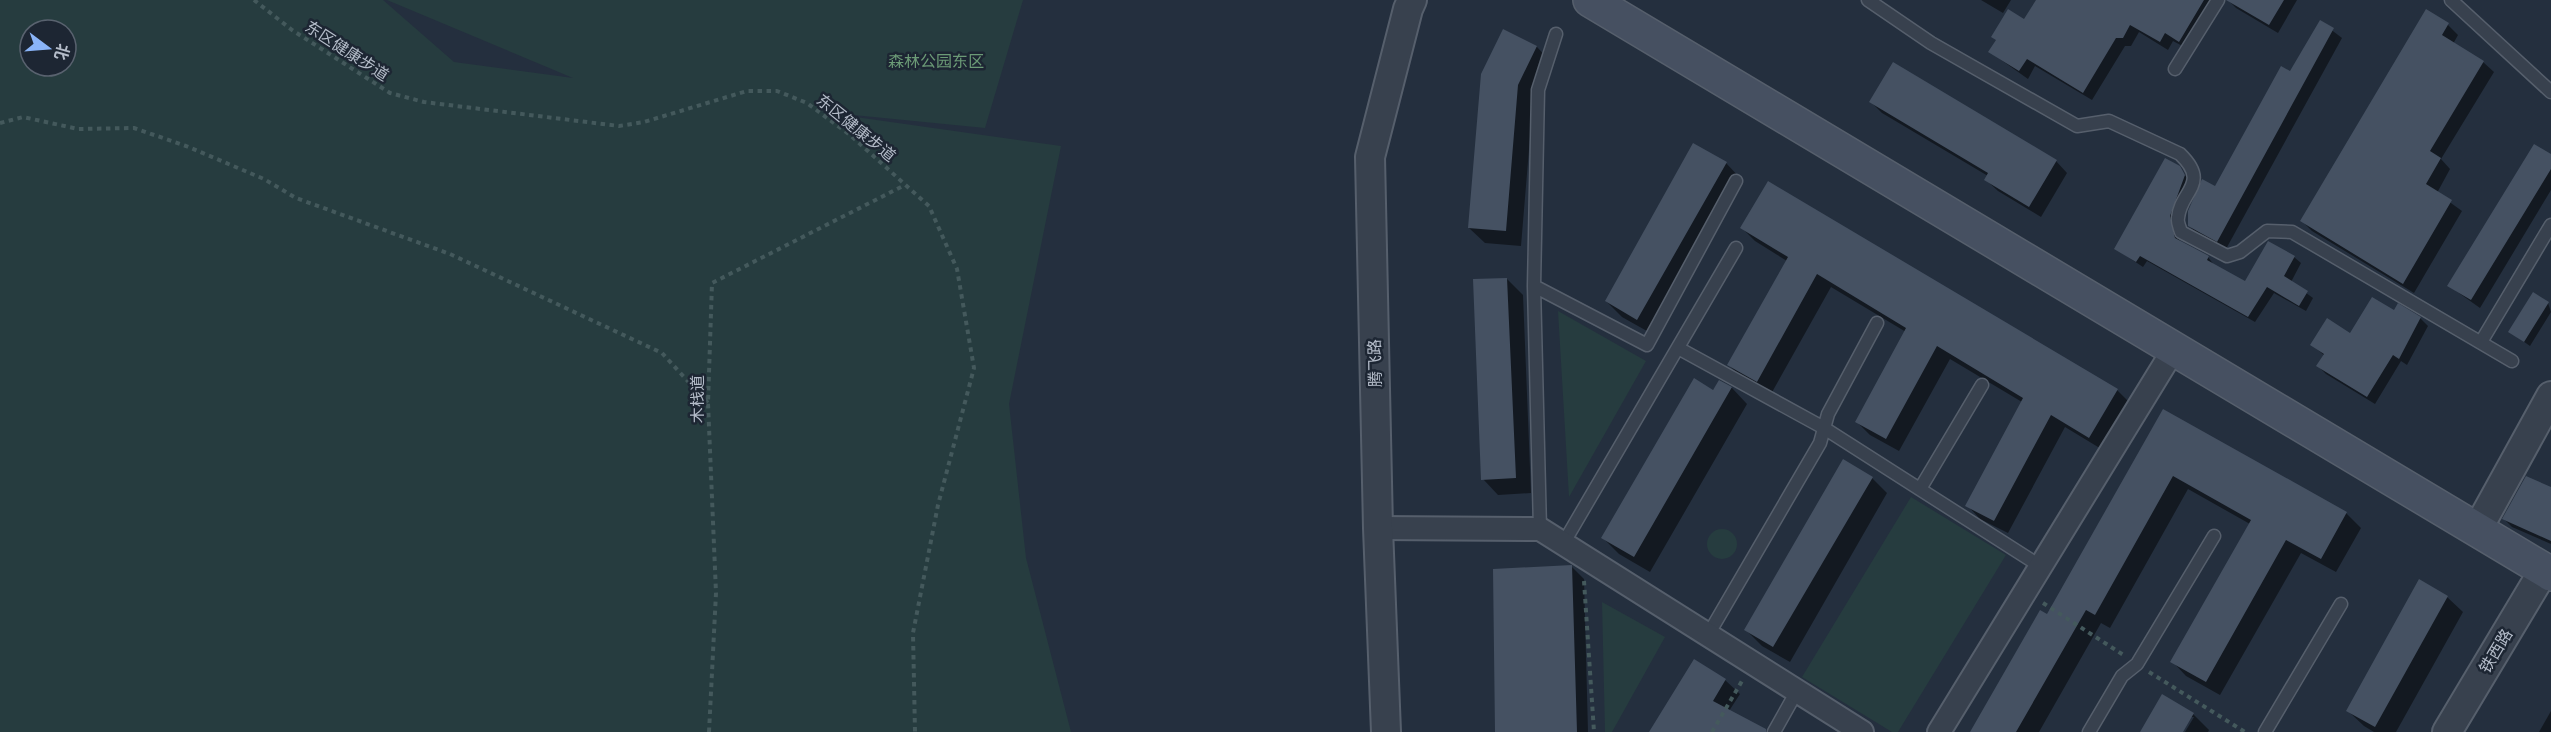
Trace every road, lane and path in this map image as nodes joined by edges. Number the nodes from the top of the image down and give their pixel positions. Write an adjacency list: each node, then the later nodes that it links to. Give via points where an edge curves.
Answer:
1 (254, 0): 12 (path, 东区健康步道, via 292,30 390,93 424,102 619,126 747,91 777,91 807,103 850,135)
2 (1412, 0): 26 (street, 腾飞路, via 1370,157)
3 (1590, 0): 19 (main road)
4 (1868, 0): 17 (lane, via 1931,43 2077,126 2109,121 2180,154 2194,176 2178,218 2181,232 2227,256 2240,252 2267,231 2292,232)
5 (2218, 0): 8 (lane)
6 (2451, 0): 9 (lane)
7 (1556, 34): 15 (lane, via 1538,90)
8 (2175, 69)
9 (2551, 92)
10 (0, 123): 23 (path, via 23,117 78,129 134,128 186,146 264,178 296,198 450,254 662,353)
11 (1736, 181): 15 (lane, via 1647,345)
12 (905, 185): 23 (path, 木栈道, via 712,283); 41 (path, 东区健康步道, via 929,206 957,270 974,368 938,505 913,633)
13 (2551, 225): 17 (lane)
14 (1736, 248): 18 (lane)
15 (1534, 286): 27 (lane)
16 (1876, 323): 24 (lane)
17 (2481, 342): 20 (lane)
18 (1678, 348): 24 (lane); 30 (lane)
19 (2174, 349): 28 (main road); 32 (street)
20 (2512, 361)
21 (1982, 385): 25 (lane)
22 (2551, 396): 28 (street)
23 (708, 403): 40 (path, 木栈道, via 716,593)
24 (1824, 428): 25 (lane); 36 (lane, via 1820,443)
25 (1920, 489): 32 (lane)
26 (1378, 528): 27 (street); 42 (street, 腾飞路)
27 (1540, 530): 30 (street)
28 (2477, 530): 33 (main road)
29 (2214, 536): 38 (lane)
30 (1563, 544): 31 (street)
31 (1583, 556): 36 (street); 43 (path)
32 (2040, 566): 34 (street)
33 (2547, 572): 51 (street, 铁西路)
34 (2025, 592): 38 (path); 47 (street)
35 (2341, 604): 50 (lane)
36 (1708, 635): 37 (street)
37 (1752, 663): 39 (street); 44 (path)
38 (2137, 664): 48 (lane, via 2122,675); 49 (path)
39 (1797, 691): 45 (lane); 46 (street)
40 (709, 732)
41 (915, 732)
42 (1386, 732)
43 (1594, 732)
44 (1712, 732)
45 (1774, 732)
46 (1862, 732)
47 (1938, 732)
48 (2089, 732)
49 (2245, 732)
50 (2265, 732)
51 (2447, 732)

